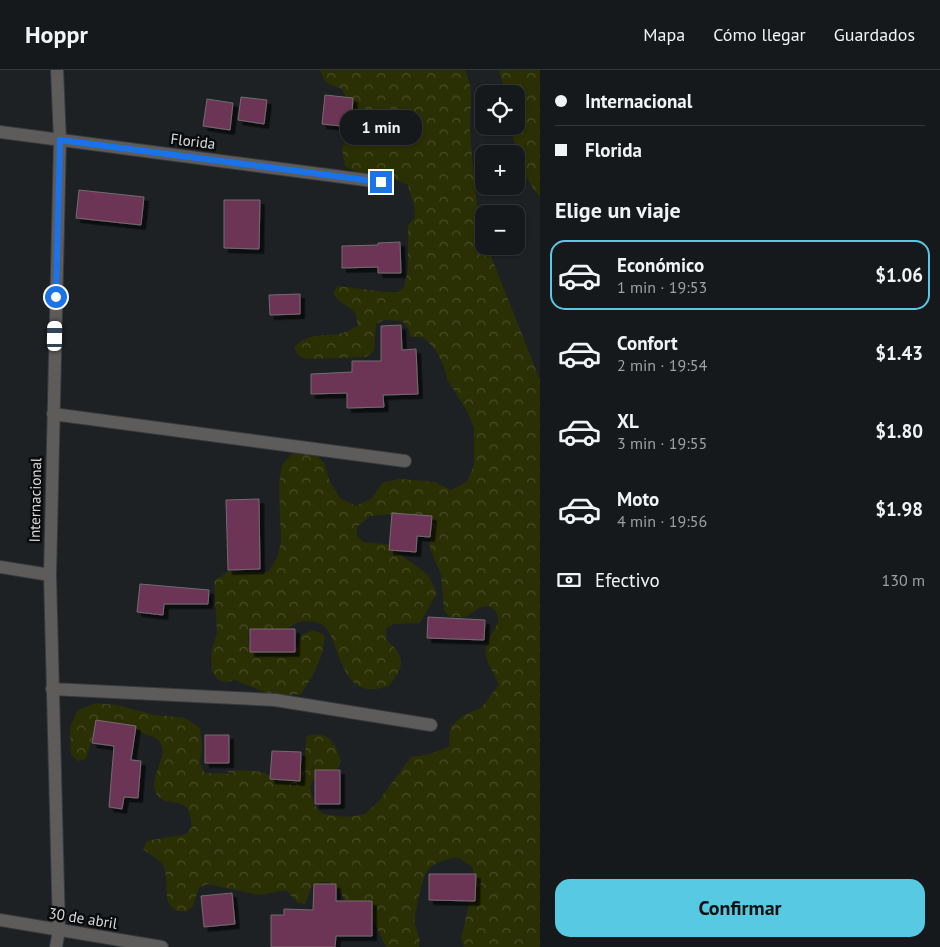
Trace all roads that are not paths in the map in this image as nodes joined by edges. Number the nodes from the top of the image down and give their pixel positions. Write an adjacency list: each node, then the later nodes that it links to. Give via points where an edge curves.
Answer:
1 (57, 70): 3 (street, Internacional)
2 (0, 132): 3 (street, Florida)
3 (60, 140): 4 (street, Florida); 5 (street, Internacional)
4 (381, 182)
5 (54, 414): 6 (street); 8 (street, Internacional)
6 (405, 461)
7 (0, 567): 8 (street)
8 (50, 575): 9 (street, Internacional)
9 (52, 689): 10 (street, via 275,700); 12 (street, Internacional)
10 (431, 725)
11 (0, 920): 12 (street, 30 de abril)
12 (59, 930): 13 (street, Internacional); 14 (street, 30 de abril)
13 (56, 947)
14 (162, 947)

